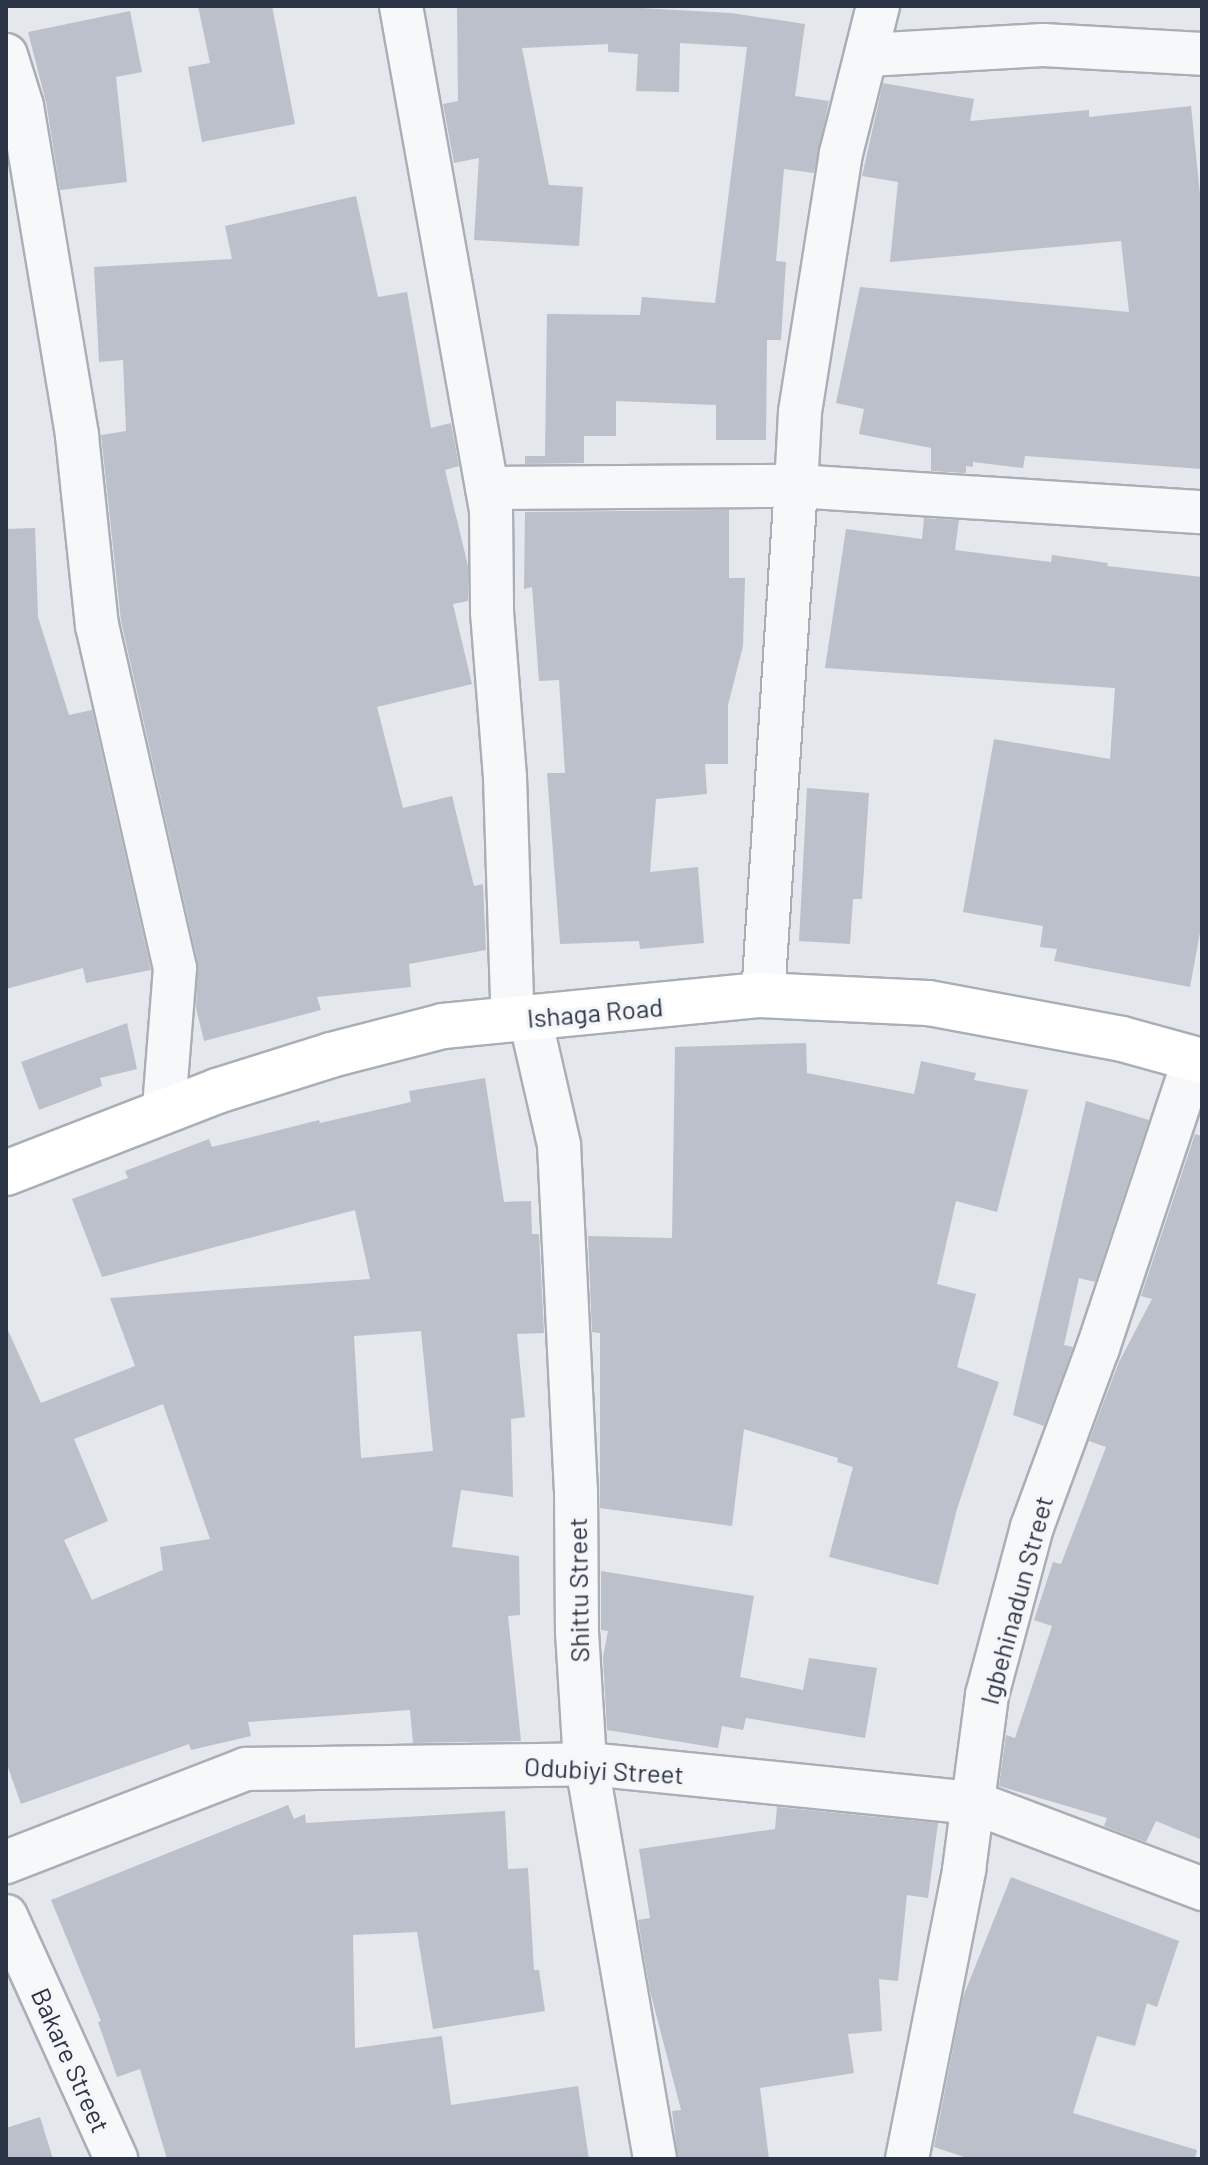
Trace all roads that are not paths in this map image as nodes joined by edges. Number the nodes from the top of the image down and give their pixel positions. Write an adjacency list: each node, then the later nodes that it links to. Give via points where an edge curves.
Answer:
1 (401, 6): 7 (street, Shittu Street)
2 (878, 6): 5 (street)
3 (1202, 54): 5 (street, via 1043,45)
4 (6, 55): 12 (street, via 22,106 77,436 97,625 175,968)
5 (868, 55): 6 (street, via 841,153 815,305)
6 (796, 486): 7 (street); 8 (street); 9 (street)
7 (487, 488): 10 (street, Shittu Street)
8 (1202, 512)
9 (764, 976): 10 (main road, Ishaga Road); 11 (main road, Ishaga Road, via 949,988)
10 (521, 1009): 11 (main road, Ishaga Road, via 824,995 928,1003); 12 (main road, Ishaga Road, via 343,1034); 13 (main road, Ishaga Road, via 331,1055); 14 (street, Shittu Street, via 559,1145 576,1490 577,1632)
11 (1199, 1054): 15 (street, Igbehinadun Street, via 1032,1527 987,1695)
12 (165, 1096): 13 (main road, Ishaga Road)
13 (6, 1158)
14 (589, 1764): 15 (street, Odubiyi Street); 16 (street, Odubiyi Street, via 246,1769); 20 (street, Shittu Street)
15 (975, 1803): 17 (street, Odubiyi Street); 21 (street, Igbehinadun Street)
16 (6, 1862)
17 (1202, 1889)
18 (6, 1916): 19 (street, Bakare Street)
19 (116, 2159)
20 (655, 2159)
21 (907, 2159)

